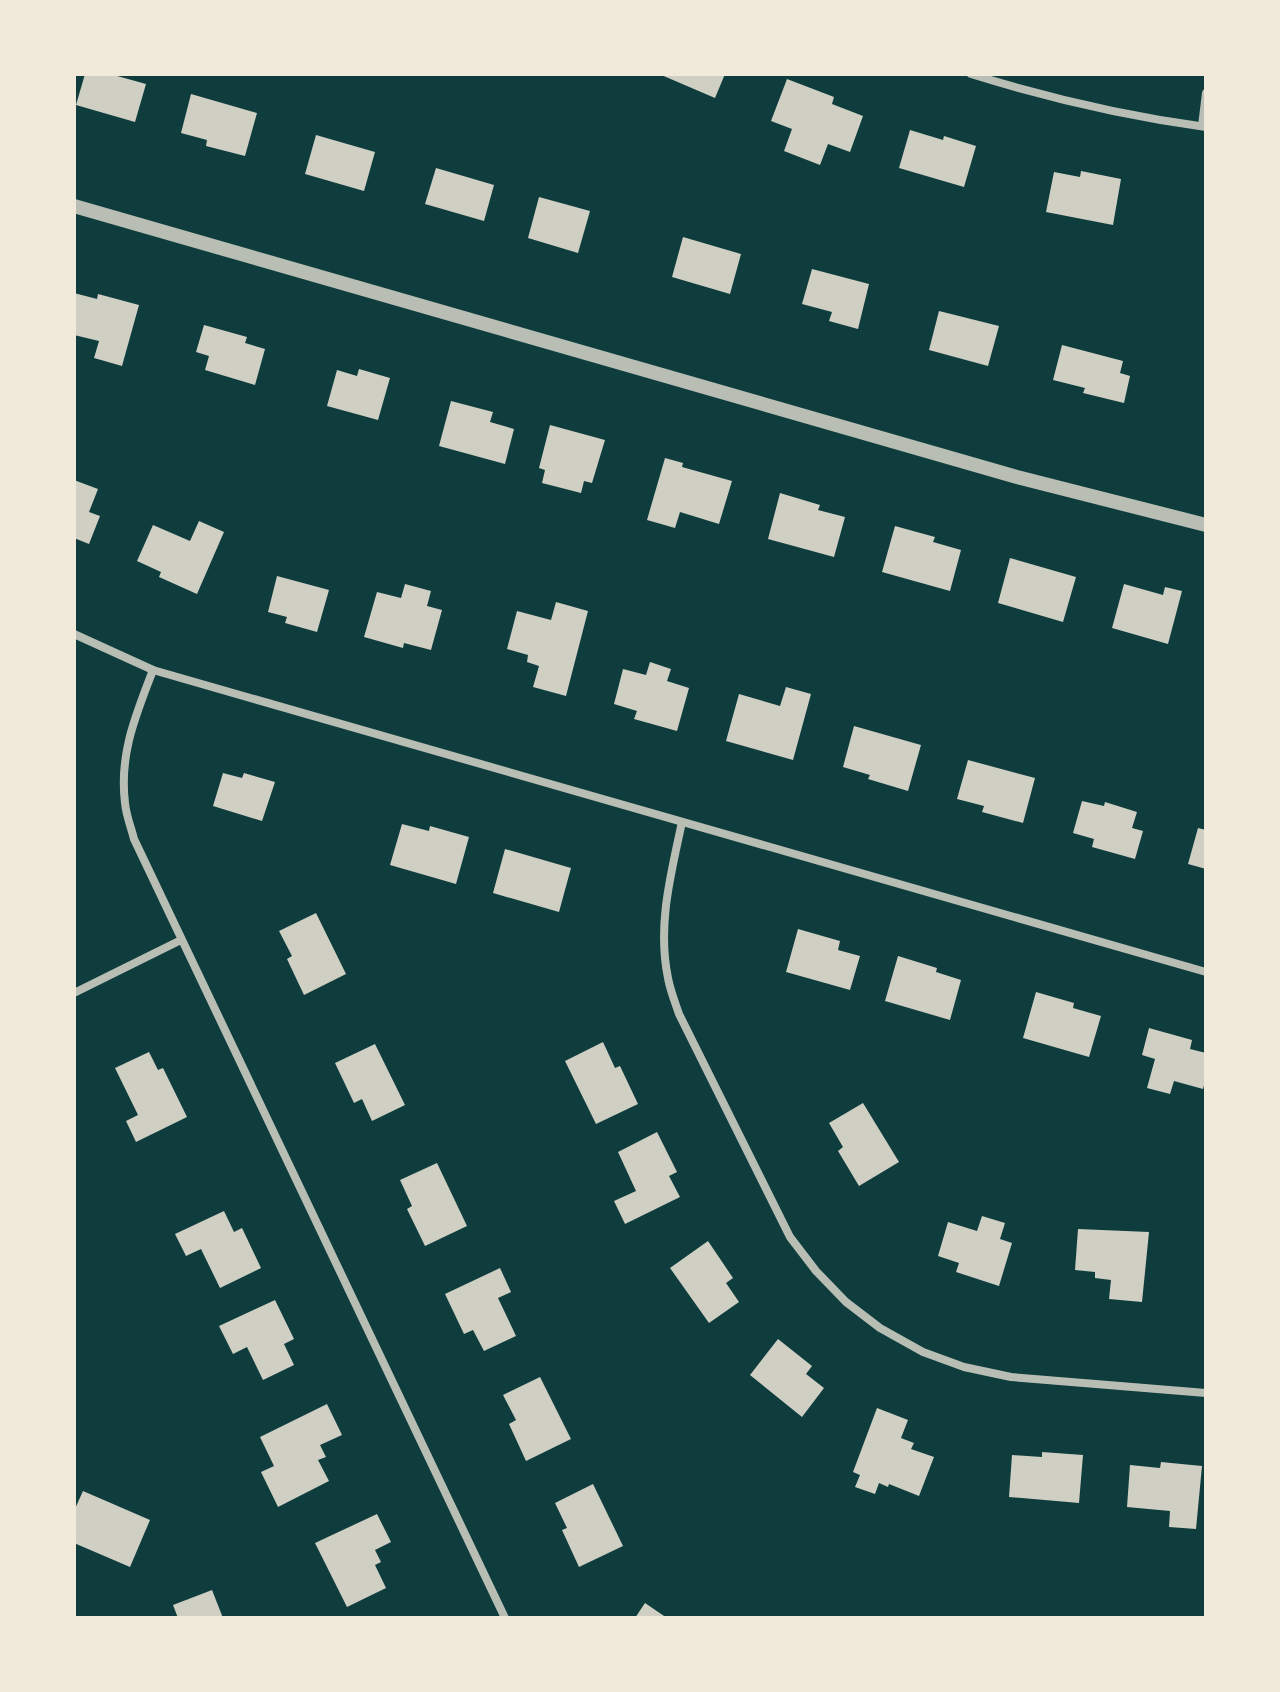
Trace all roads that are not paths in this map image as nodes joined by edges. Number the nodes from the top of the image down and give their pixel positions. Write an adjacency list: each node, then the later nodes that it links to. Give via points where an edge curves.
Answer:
1 (971, 74): 3 (street, via 1121,113)
2 (1206, 93): 3 (street)
3 (1204, 126)
4 (74, 206): 5 (street, via 1002,472)
5 (1206, 525)
6 (74, 634): 7 (street)
7 (153, 670): 8 (street); 9 (street, via 129,732 125,804 134,839)
8 (682, 822): 10 (street); 12 (street, via 665,906 668,978 679,1014 790,1237 816,1271 880,1328 964,1367 1011,1377)
9 (181, 940): 11 (street); 13 (street)
10 (1206, 972)
11 (74, 993)
12 (1206, 1393)
13 (505, 1618)

